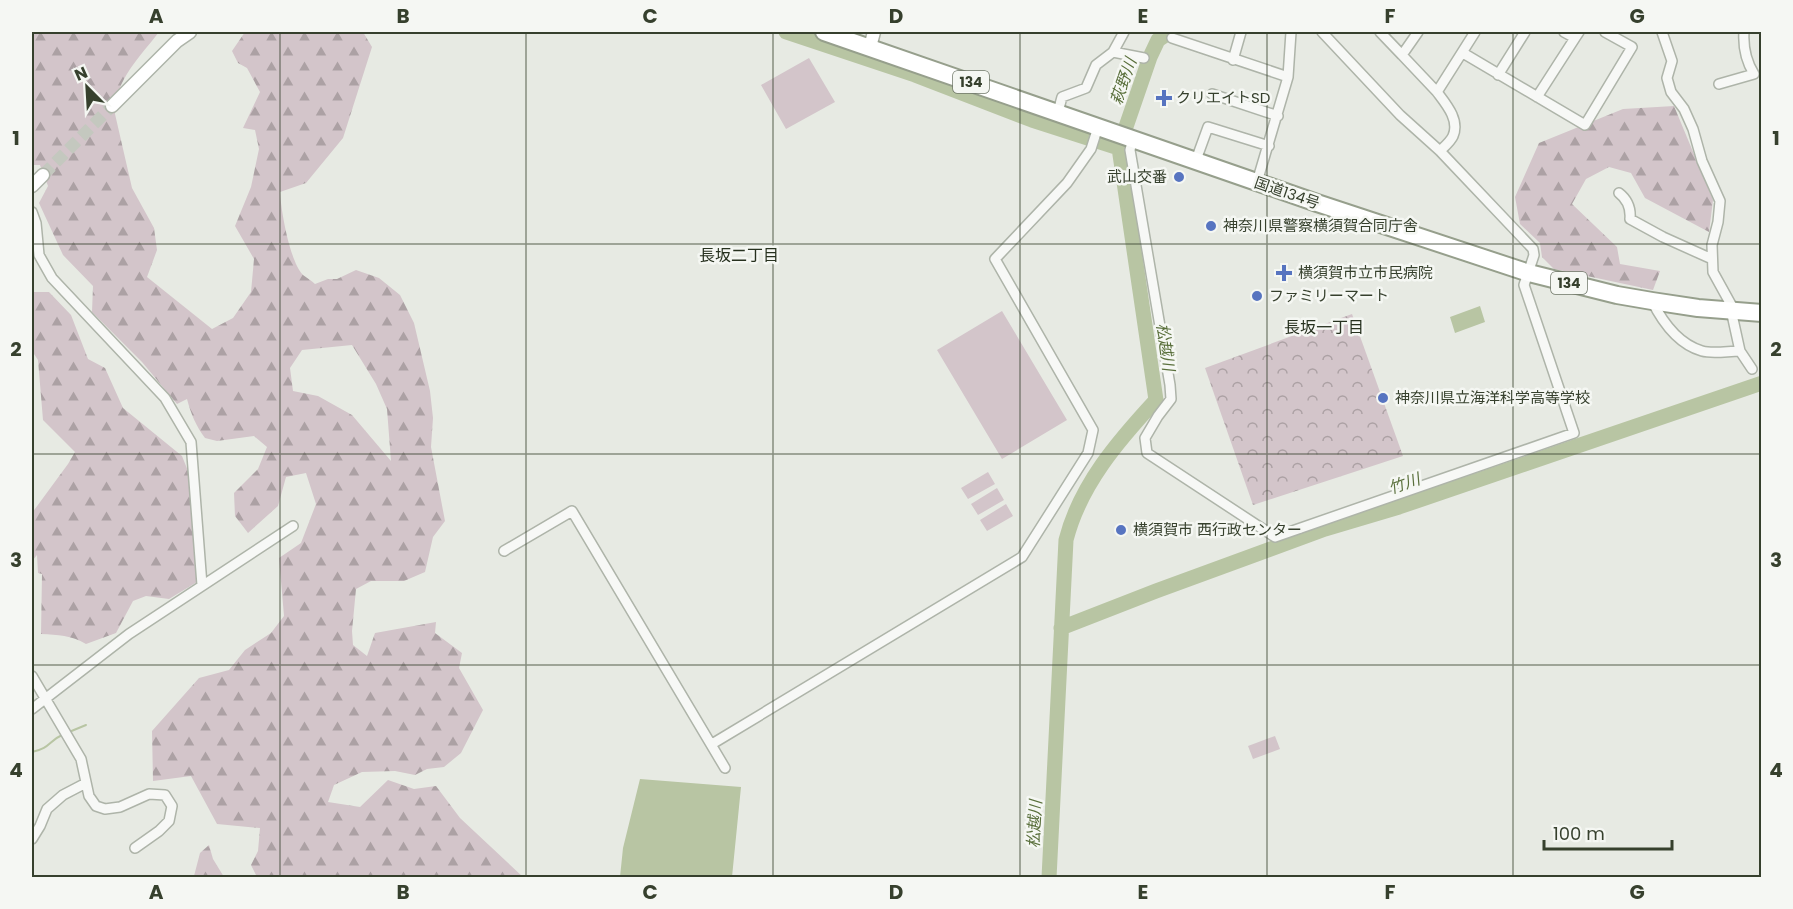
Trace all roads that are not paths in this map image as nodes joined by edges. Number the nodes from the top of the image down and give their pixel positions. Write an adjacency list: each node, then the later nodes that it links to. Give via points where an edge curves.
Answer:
1 (190, 32): 29 (main road)
2 (824, 32): 17 (highway, 国道134号 / 134)
3 (1124, 32): 18 (street)
4 (1241, 32): 22 (street)
5 (1291, 32): 24 (street)
6 (1322, 32): 35 (street, via 1400,115)
7 (1380, 32): 20 (street)
8 (1418, 32): 20 (street)
9 (1475, 32): 19 (street)
10 (1525, 32): 23 (street)
11 (1564, 32): 15 (street)
12 (1605, 32): 28 (street, via 1632,47 1585,125)
13 (1662, 32): 43 (street, via 1672,61 1667,78 1671,92 1693,129 1720,201)
14 (1744, 32): 25 (street, via 1743,43 1754,74)
15 (1577, 35): 28 (street)
16 (1172, 38): 22 (street)
17 (872, 39): 30 (highway, 国道134号 / 134)
18 (1113, 52): 21 (street); 30 (street, via 1096,65 1086,88 1062,97)
19 (1463, 53): 23 (street); 26 (street)
20 (1402, 55): 26 (street)
21 (1144, 58)
22 (1233, 60): 24 (street)
23 (1497, 75): 28 (street)
24 (1288, 77): 31 (street)
25 (1719, 84)
26 (1437, 92): 35 (street, via 1452,114 1454,128 1453,137)
27 (1212, 94): 31 (street)
28 (1537, 97)
29 (112, 106)
30 (1058, 112): 32 (highway, 国道134号 / 134)
31 (1278, 116): 34 (street)
32 (1098, 127): 33 (highway, 国道134号 / 134); 56 (street, via 1091,149 1066,183 995,260 1093,430 1088,453 1022,557)
33 (1126, 136): 36 (highway, 国道134号 / 134); 44 (street, via 1171,399 1145,438 1147,453 1275,537 1574,433 1524,285)
34 (1269, 146): 36 (street, via 1208,127); 38 (street)
35 (1440, 151): 44 (street, via 1533,249)
36 (1196, 160): 38 (highway, 国道134号 / 134)
37 (43, 175): 39 (main road)
38 (1257, 182): 44 (highway, 国道134号 / 134)
39 (32, 186)
40 (1619, 193): 43 (street, via 1626,198 1630,219)
41 (32, 212): 42 (street, via 36,223)
42 (35, 258): 52 (street, via 165,398 191,442)
43 (1712, 259): 46 (street, via 1713,272)
44 (1528, 273): 45 (highway, 国道134号 / 134)
45 (1652, 301): 46 (highway, 国道134号 / 134); 48 (street, via 1659,315 1683,341 1701,351)
46 (1732, 310): 47 (highway, 国道134号 / 134); 48 (street)
47 (1761, 313)
48 (1740, 351): 49 (street)
49 (1752, 369)
50 (293, 526): 52 (street)
51 (504, 551): 56 (street, via 572,511)
52 (201, 585): 54 (street, via 103,652)
53 (32, 676): 54 (street)
54 (45, 699): 55 (street); 58 (street, via 81,759)
55 (32, 709)
56 (712, 744): 57 (street)
57 (725, 768)
58 (86, 783): 59 (street, via 47,809); 60 (street, via 96,806 105,809 120,807 148,794 165,795 172,806 169,821)
59 (32, 838)
60 (135, 848)

